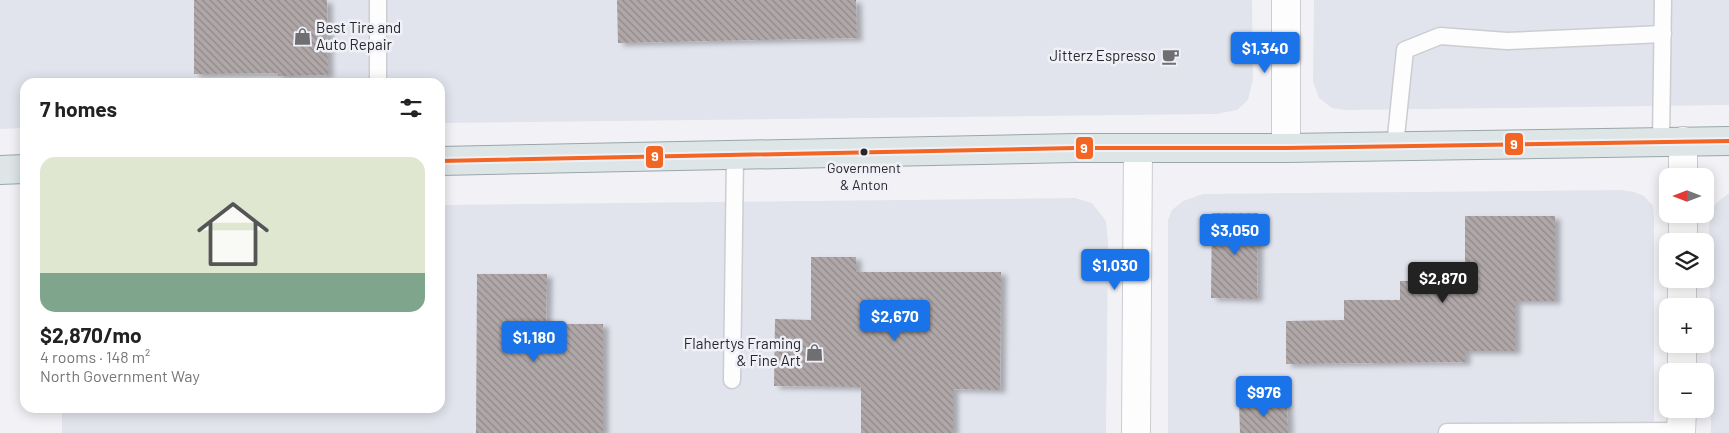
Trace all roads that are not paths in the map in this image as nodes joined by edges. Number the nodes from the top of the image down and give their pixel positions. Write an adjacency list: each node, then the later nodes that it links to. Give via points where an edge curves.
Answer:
1 (378, 0): 5 (lane)
2 (1286, 0): 10 (street)
3 (1663, 0): 4 (lane)
4 (1663, 34): 6 (lane); 8 (lane, via 1508,41 1440,36 1406,50)
5 (378, 78)
6 (1672, 141): 7 (main road); 8 (main road); 13 (street)
7 (1729, 141)
8 (1395, 146): 10 (main road)
9 (1138, 148): 10 (main road); 11 (main road); 19 (street)
10 (1286, 148)
11 (735, 156): 12 (main road); 16 (lane)
12 (445, 162)
13 (1680, 168)
14 (20, 169): 15 (main road)
15 (0, 170)
16 (732, 380)
17 (1682, 424): 18 (lane)
18 (1447, 432)
19 (1136, 433)

